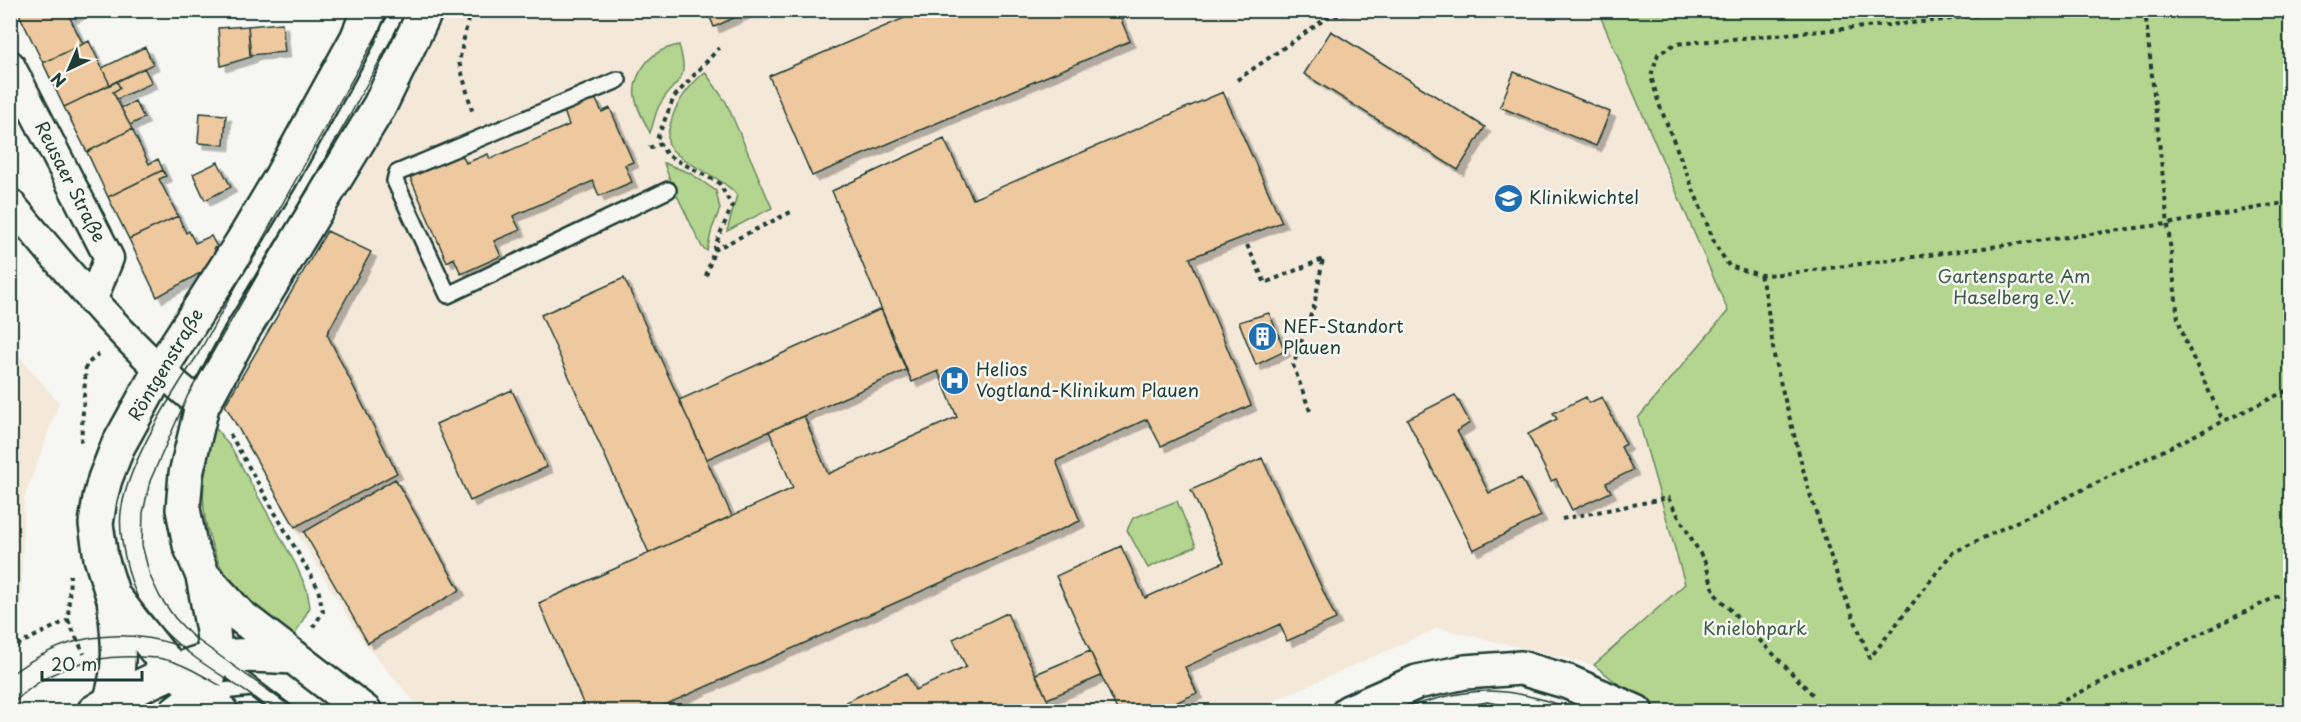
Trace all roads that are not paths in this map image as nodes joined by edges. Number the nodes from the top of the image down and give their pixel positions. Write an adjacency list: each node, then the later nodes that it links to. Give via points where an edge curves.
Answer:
1 (369, 10): 8 (street, Röntgenstraße, via 280,179)
2 (426, 10): 9 (street, via 380,105 242,332)
3 (10, 65): 7 (street, Reusaer Straße, via 109,258)
4 (618, 80): 5 (lane, via 397,173 395,181 448,295)
5 (668, 190)
6 (10, 203): 7 (street)
7 (92, 301): 8 (street)
8 (160, 370): 9 (street); 11 (street, Röntgenstraße, via 118,446 100,498 96,524)
9 (202, 406): 10 (street, via 186,474 183,509 190,544)
10 (203, 576): 12 (street, via 238,615); 13 (street)
11 (113, 596): 14 (street, Röntgenstraße, via 143,637); 17 (street, via 119,670)
12 (294, 657): 13 (street); 19 (street)
13 (214, 658): 14 (street); 15 (lane); 16 (street)
14 (175, 671): 16 (street, Röntgenstraße); 17 (street)
15 (252, 688): 16 (lane); 18 (lane)
16 (199, 706)
17 (102, 707)
18 (285, 711)
19 (365, 711)
20 (1349, 711): 21 (street, via 1417,682 1464,672 1521,668 1568,682)
21 (1636, 711)

